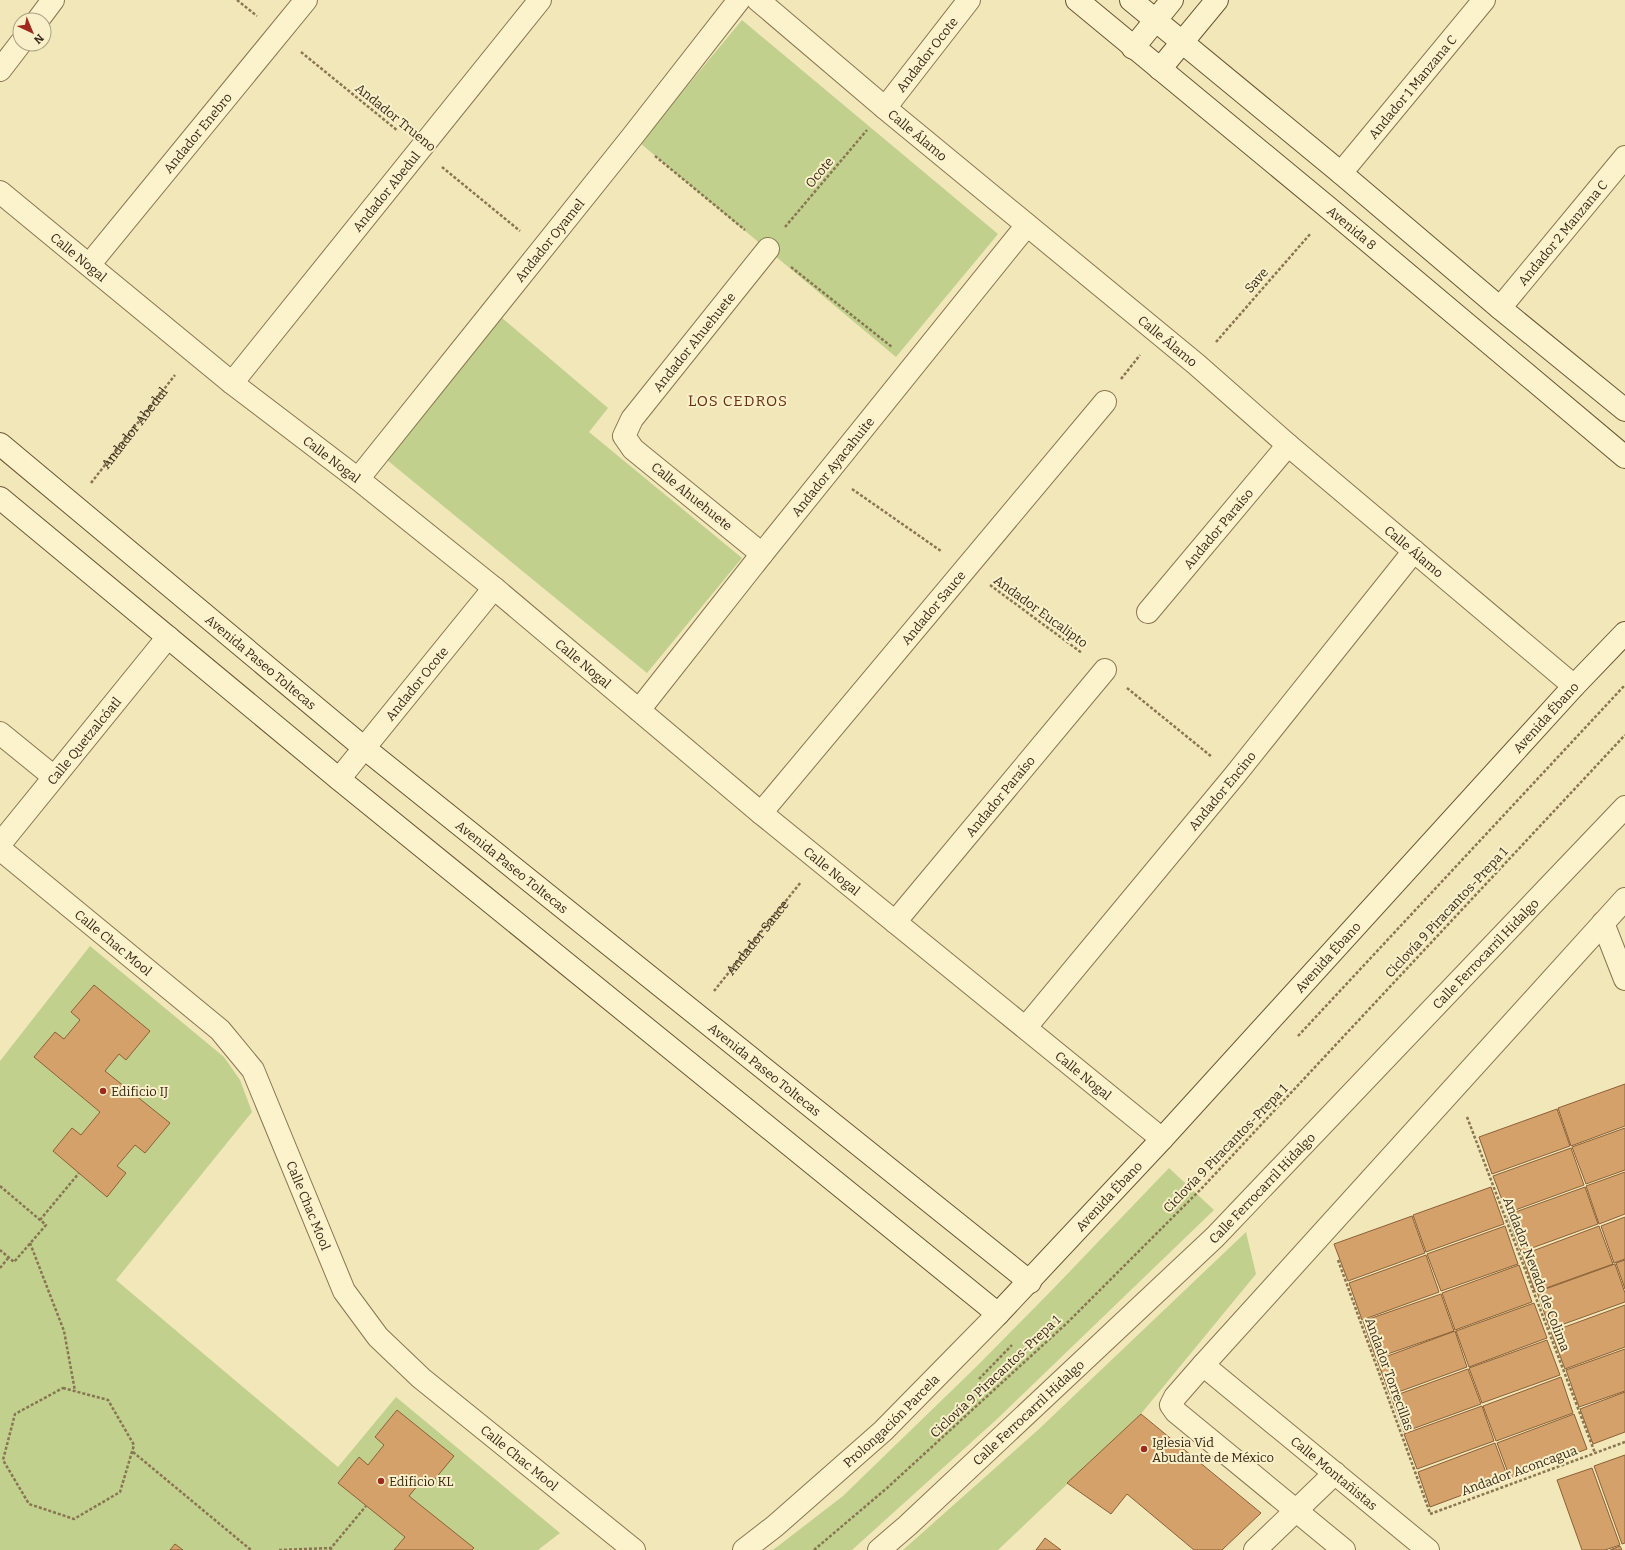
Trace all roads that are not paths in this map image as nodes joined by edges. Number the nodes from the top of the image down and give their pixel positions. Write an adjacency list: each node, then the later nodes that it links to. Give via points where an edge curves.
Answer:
1 (53, 0): 12 (street)
2 (306, 0): 25 (street, Andador Enebro)
3 (540, 0): 27 (street, Andador Abedul)
4 (739, 0): 34 (street, Andador Oyamel)
5 (758, 0): 19 (street, Calle Álamo)
6 (969, 0): 19 (street, Andador Ocote)
7 (1077, 0): 15 (street, Avenida 8)
8 (1131, 0): 13 (street)
9 (1172, 0): 13 (street)
10 (1217, 0): 14 (street)
11 (1484, 0): 21 (street, Andador 1 Manzana C)
12 (44, 12)
13 (1155, 20): 14 (street); 15 (street)
14 (1182, 43): 17 (street); 21 (street)
15 (1134, 48): 17 (street, Avenida 8)
16 (14, 52): 18 (street)
17 (1160, 69): 33 (street, Avenida 8)
18 (0, 70)
19 (885, 108): 23 (street, Calle Álamo)
20 (1625, 157): 26 (street, Andador 2 Manzana C)
21 (1341, 173): 26 (street)
22 (0, 192): 25 (street, Calle Nogal)
23 (1028, 226): 32 (street, Calle Álamo, via 1196,364); 37 (street, Andador Ayacahuite)
24 (768, 248): 30 (street, Andador Ahuehuete, via 632,419)
25 (89, 265): 27 (street, Calle Nogal)
26 (1500, 308): 29 (street)
27 (232, 382): 34 (street, Calle Nogal)
28 (1105, 402): 50 (street, Andador Sauce)
29 (1625, 410)
30 (624, 436): 37 (street, Calle Ahuehuete, via 633,449)
31 (0, 444): 46 (street, Avenida Paseo Toltecas)
32 (1288, 445): 36 (street, Calle Álamo); 39 (street, Andador Paraíso)
33 (1625, 457)
34 (358, 479): 38 (street, Calle Nogal)
35 (0, 498): 41 (street)
36 (1414, 551): 43 (street, Calle Álamo); 57 (street, Andador Encino, via 1235,775)
37 (762, 554): 44 (street, Andador Ayacahuite)
38 (494, 588): 44 (street, Calle Nogal); 46 (street, Andador Ocote)
39 (1148, 612)
40 (1625, 633): 43 (street, Avenida Ébano)
41 (168, 637): 47 (street, Calle Quetzalcóatl); 48 (street)
42 (1105, 670): 54 (street, Andador Paraíso)
43 (1574, 686): 58 (street, Avenida Ébano)
44 (639, 710): 50 (street, Calle Nogal)
45 (0, 733): 47 (street)
46 (363, 747): 48 (street, Andador Ocote); 59 (street, Avenida Paseo Toltecas)
47 (54, 777): 51 (street, Calle Quetzalcóatl)
48 (339, 779): 60 (street)
49 (1625, 807): 66 (street, Calle Ferrocarril Hidalgo, via 1215,1237)
50 (761, 813): 54 (street, Calle Nogal)
51 (0, 844)
52 (0, 849): 64 (street, Calle Chac Mool, via 220,1030 253,1070 344,1291 378,1337 421,1378)
53 (1625, 899): 55 (street)
54 (895, 922): 57 (street, Calle Nogal)
55 (1603, 923): 56 (street); 61 (street)
56 (1625, 978)
57 (1026, 1028): 58 (street, Calle Nogal)
58 (1162, 1139): 59 (street, Avenida Ébano)
59 (1030, 1282): 60 (street, Prolongación Parcela)
60 (998, 1314): 65 (street, Prolongación Parcela, via 883,1431)
61 (1203, 1365): 62 (street, Calle Montañistas); 63 (street, via 1171,1405 1176,1412)
62 (1334, 1473): 63 (street); 69 (street, Calle Montañistas)
63 (1296, 1511): 67 (street); 68 (street)
64 (634, 1550)
65 (744, 1550)
66 (879, 1550)
67 (1255, 1550)
68 (1344, 1550)
69 (1428, 1550)

